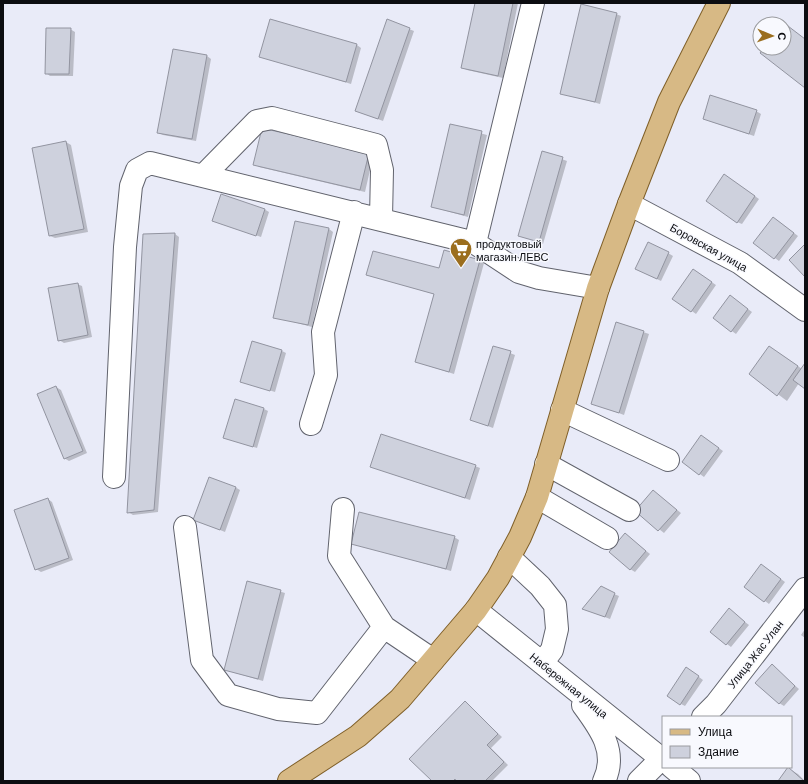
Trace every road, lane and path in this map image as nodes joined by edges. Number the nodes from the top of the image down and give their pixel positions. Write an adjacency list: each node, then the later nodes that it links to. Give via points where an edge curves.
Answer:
1 (533, 3): 7 (street)
2 (719, 3): 4 (main road, via 669,102)
3 (204, 175): 5 (street); 6 (street, via 257,121 272,118 376,145 382,170); 14 (street, via 150,163 137,170 131,186)
4 (629, 204): 8 (main road); 9 (street, Боровская улица, via 740,263)
5 (354, 212): 6 (street); 11 (street, via 323,332 326,374)
6 (381, 218): 7 (street)
7 (475, 243): 8 (street, via 519,272)
8 (598, 288): 10 (main road)
9 (805, 310)
10 (562, 410): 12 (street); 13 (main road)
11 (311, 424)
12 (668, 460)
13 (546, 464): 15 (main road); 17 (street)
14 (114, 477)
15 (536, 496): 19 (street); 20 (main road)
16 (343, 509): 23 (street, via 339,556)
17 (629, 510)
18 (185, 528): 23 (street, via 202,660 228,695 278,709 317,713)
19 (607, 538)
20 (509, 558): 22 (main road); 25 (street, via 540,586 555,605 557,629 552,650)
21 (805, 589): 27 (street, Улица Жас Улан)
22 (476, 610): 24 (main road); 25 (street, Набережная улица)
23 (384, 627): 24 (street)
24 (433, 660): 31 (main road, via 400,699 358,736)
25 (542, 663): 26 (street, Набережная улица)
26 (566, 682): 28 (street, Набережная улица); 32 (street, via 603,732 610,752 609,772)
27 (704, 716)
28 (662, 759)
29 (662, 763): 33 (street)
30 (673, 768): 34 (street, Набережная улица)
31 (289, 781)
32 (604, 781)
33 (639, 781)
34 (689, 781)

